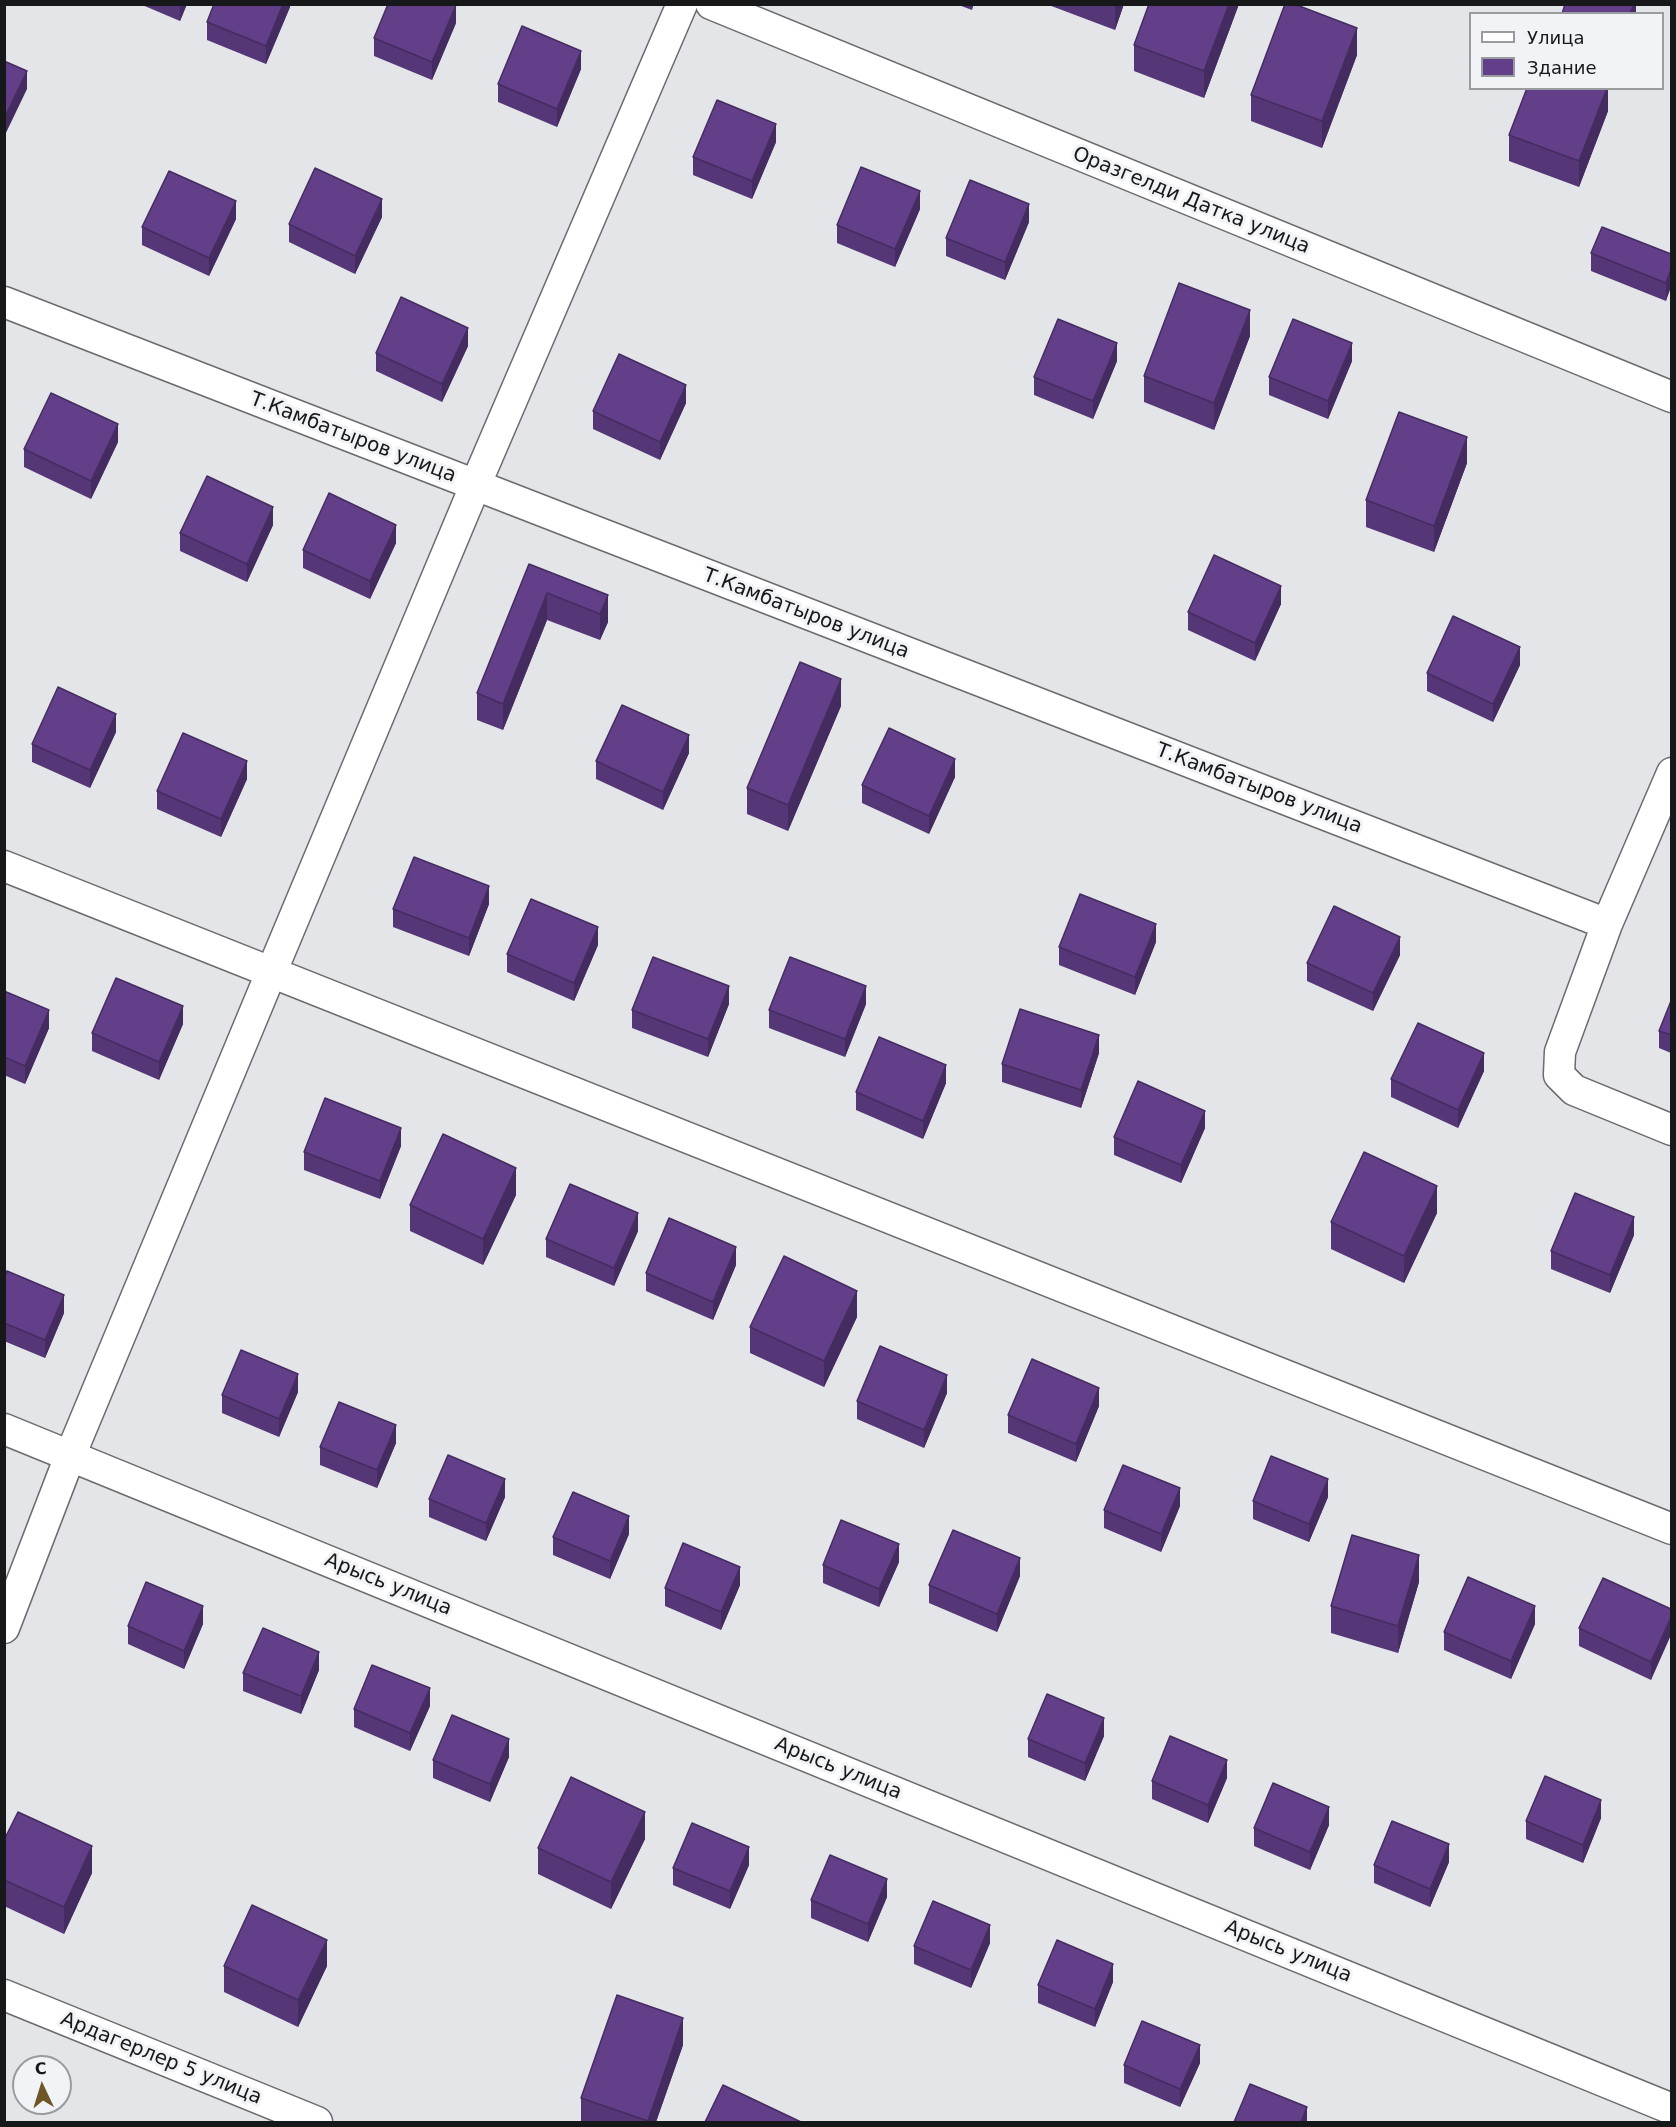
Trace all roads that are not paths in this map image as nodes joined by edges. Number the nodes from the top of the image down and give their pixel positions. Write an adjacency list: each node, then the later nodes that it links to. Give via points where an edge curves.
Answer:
1 (682, 4): 5 (street)
2 (711, 4): 4 (street, Оразгелди Датка улица)
3 (4, 302): 5 (street, Т.Камбатыров улица)
4 (1671, 397)
5 (475, 486): 8 (street, Т.Камбатыров улица); 9 (street)
6 (1671, 773): 8 (street)
7 (4, 866): 9 (street)
8 (1607, 924): 10 (street, via 1560,1052 1559,1075 1574,1090)
9 (272, 973): 12 (street); 13 (street)
10 (1671, 1130)
11 (4, 1429): 12 (street, Арысь улица)
12 (70, 1455): 14 (street); 16 (street, Арысь улица)
13 (1671, 1529)
14 (4, 1628)
15 (4, 1995): 17 (street, Ардагерлер 5 улица)
16 (1671, 2109)
17 (317, 2122)

